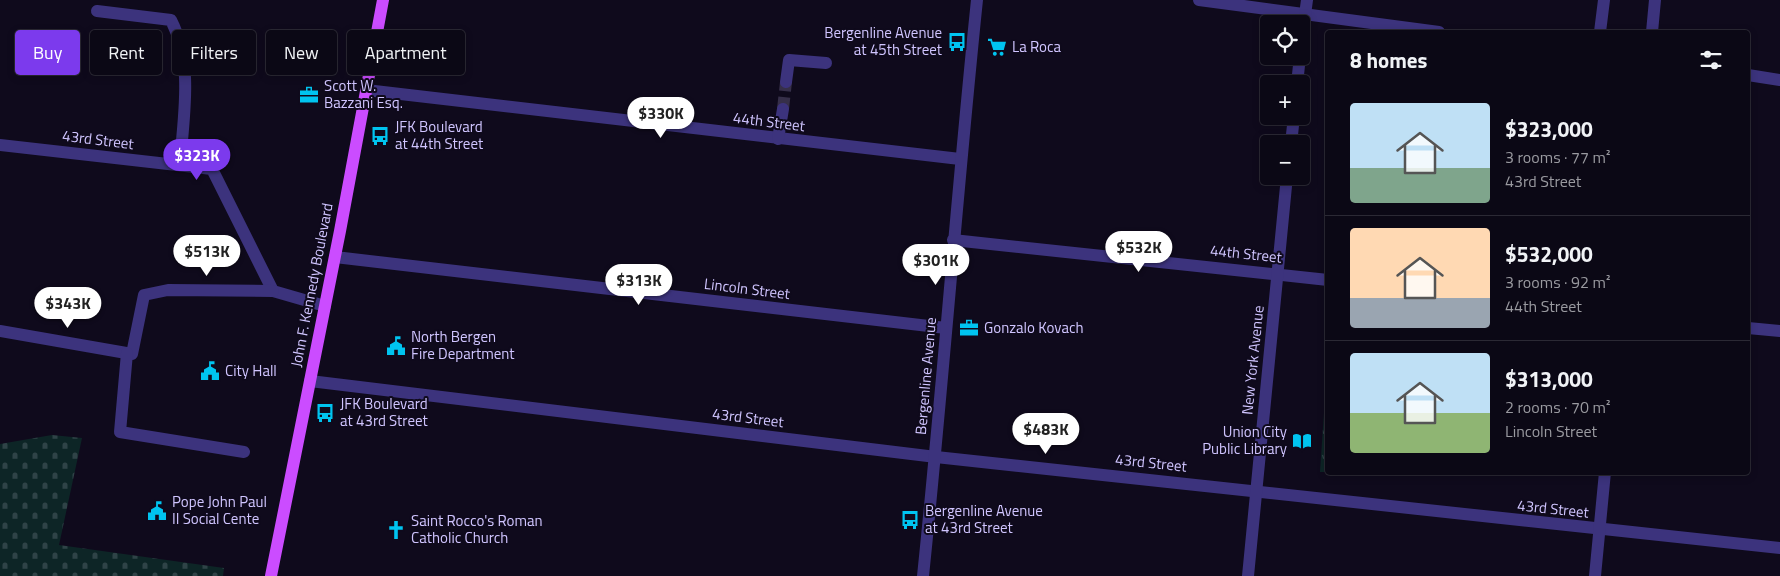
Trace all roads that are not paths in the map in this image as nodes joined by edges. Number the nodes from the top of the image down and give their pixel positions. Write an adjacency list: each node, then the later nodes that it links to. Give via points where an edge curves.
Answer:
1 (382, 0): 17 (main road, John F. Kennedy Boulevard)
2 (977, 0): 21 (street, Bergenline Avenue)
3 (1199, 0): 8 (street)
4 (1307, 0): 8 (street)
5 (1604, 0): 11 (street)
6 (1655, 0): 12 (street)
7 (97, 11): 22 (street, via 171,20 180,42 186,80)
8 (1304, 15)
9 (1310, 16): 10 (street)
10 (1423, 30)
11 (1600, 30)
12 (1652, 30)
13 (826, 63): 16 (street, via 789,60)
14 (1750, 75): 15 (street)
15 (1780, 80)
16 (786, 82)
17 (366, 90): 19 (street, 44th Street); 25 (main road, John F. Kennedy Boulevard)
18 (783, 109): 19 (street)
19 (778, 140): 21 (street, 44th Street)
20 (0, 145): 22 (street, 43rd Street)
21 (960, 159): 24 (street, Bergenline Avenue)
22 (180, 165): 28 (street, 43rd Street, via 212,169)
23 (1287, 185): 26 (street, New York Avenue)
24 (953, 240): 26 (street, 44th Street); 30 (street, Bergenline Avenue)
25 (335, 257): 29 (main road, John F. Kennedy Boulevard); 30 (street, Lincoln Street)
26 (1277, 274): 27 (street, 44th Street); 39 (street, New York Avenue)
27 (1325, 280)
28 (273, 291): 29 (street); 34 (street, via 168,290 144,295)
29 (325, 306): 35 (main road, John F. Kennedy Boulevard)
30 (946, 328): 37 (street, Bergenline Avenue)
31 (1750, 328): 33 (street)
32 (0, 331): 34 (street)
33 (1780, 331)
34 (129, 354): 36 (street, via 120,432)
35 (310, 381): 37 (street, 43rd Street); 42 (main road, John F. Kennedy Boulevard)
36 (244, 452)
37 (936, 457): 39 (street, 43rd Street); 43 (street, Bergenline Avenue)
38 (1605, 475): 40 (street)
39 (1256, 491): 40 (street, 43rd Street); 44 (street, New York Avenue)
40 (1599, 530): 41 (street, 43rd Street); 45 (street)
41 (1780, 548)
42 (271, 576)
43 (924, 576)
44 (1248, 576)
45 (1595, 576)

